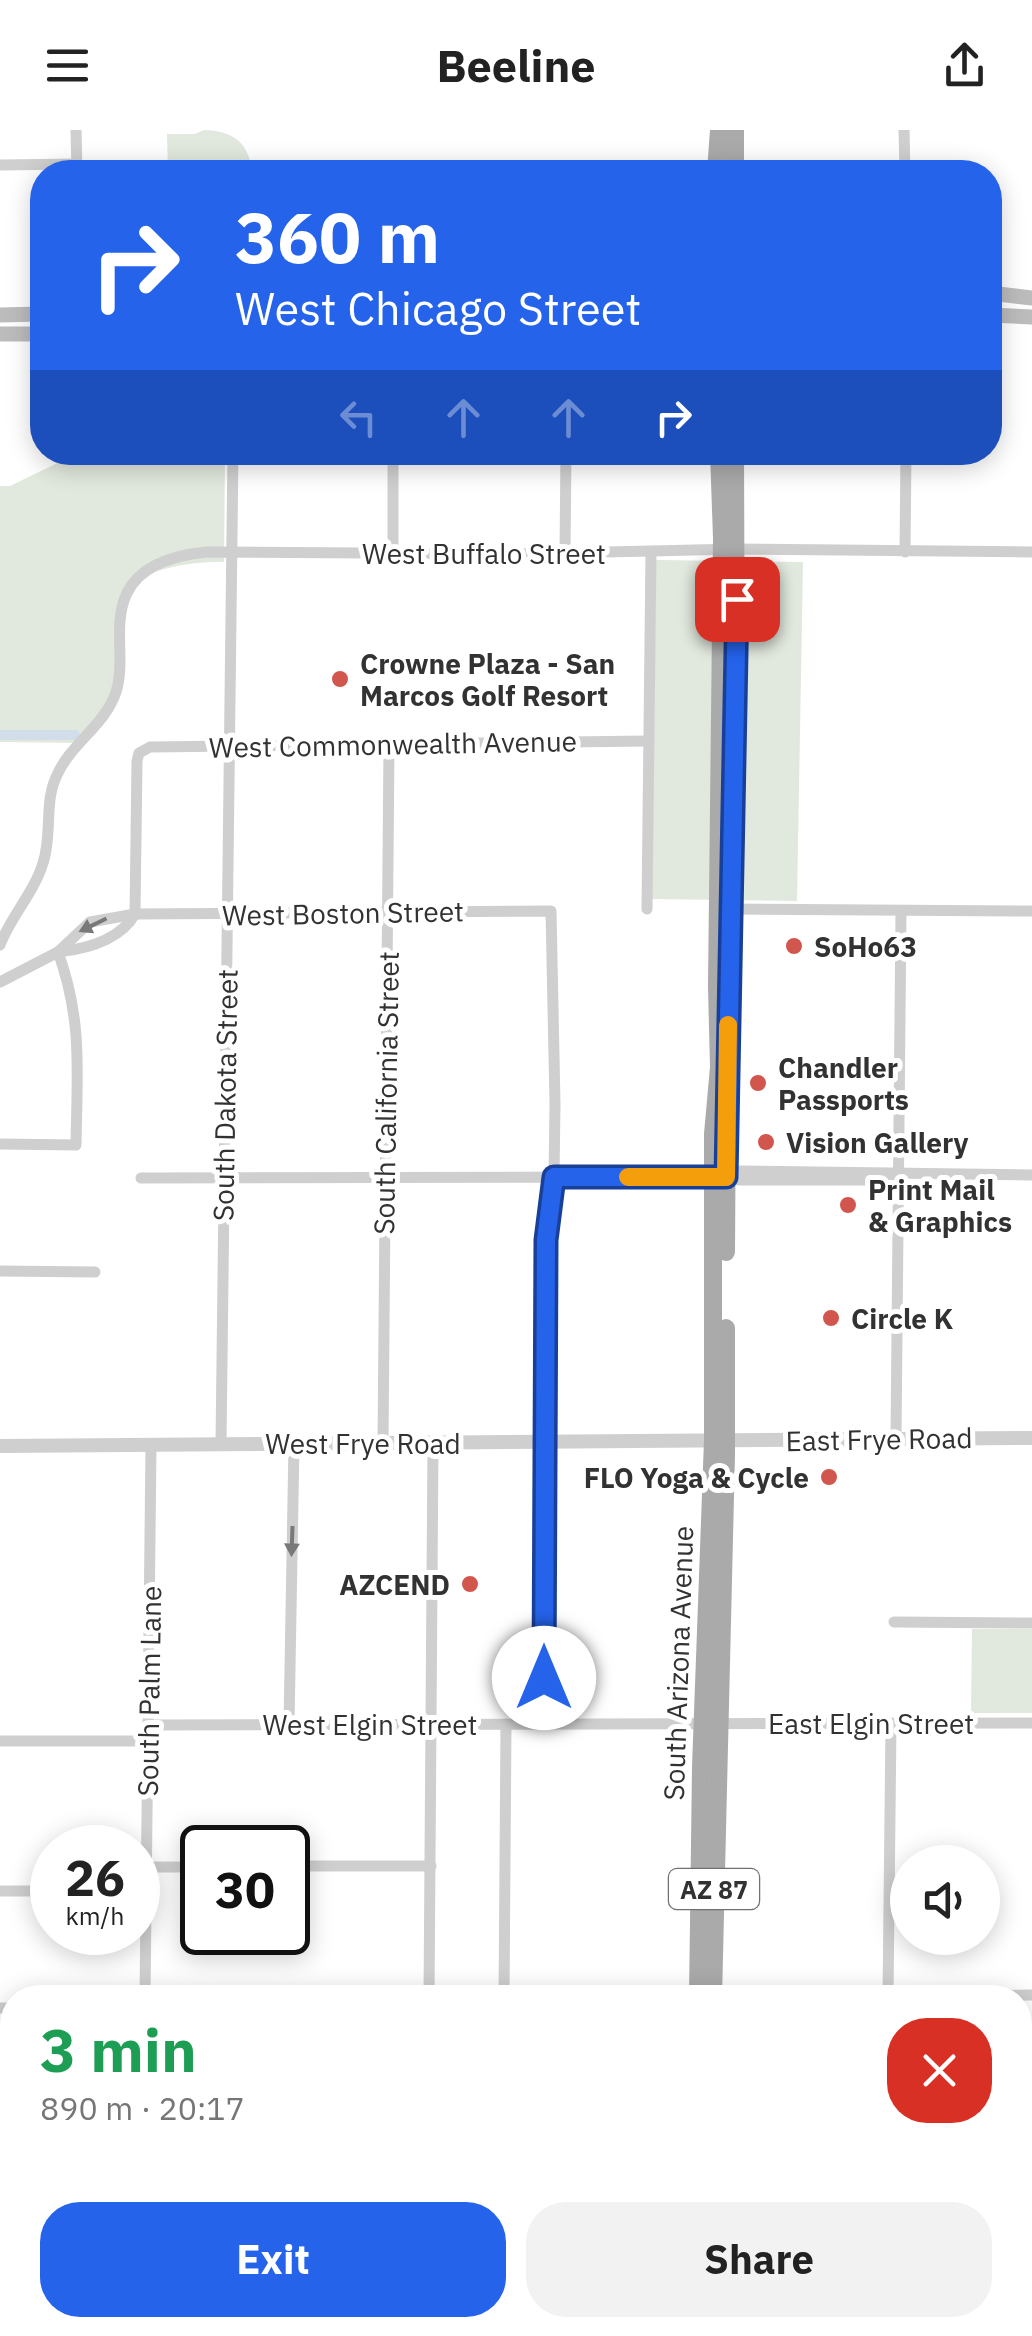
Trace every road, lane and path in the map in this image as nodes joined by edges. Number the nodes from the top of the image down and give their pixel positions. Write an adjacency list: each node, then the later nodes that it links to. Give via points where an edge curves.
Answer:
1 (76, 130): 5 (street)
2 (719, 130): 6 (main road)
3 (736, 130): 7 (main road)
4 (904, 130): 8 (street)
5 (77, 160)
6 (717, 160)
7 (735, 160)
8 (904, 160)
9 (0, 165): 10 (street)
10 (30, 166)
11 (1002, 295): 12 (main road)
12 (1032, 298)
13 (30, 314): 14 (main road)
14 (0, 315)
15 (1002, 316): 16 (main road)
16 (1032, 317)
17 (0, 334): 18 (main road)
18 (30, 334)
19 (233, 465): 30 (street, South Dakota Street)
20 (393, 465): 31 (street)
21 (566, 465): 26 (street)
22 (720, 465): 25 (main road, AZ 87)
23 (734, 465): 25 (main road, AZ 87)
24 (906, 465): 28 (street)
25 (730, 550): 27 (street, West Buffalo Street); 28 (street, West Buffalo Street); 36 (main road, South Arizona Avenue / AZ 87)
26 (565, 552): 27 (street, West Buffalo Street); 31 (street, West Buffalo Street)
27 (651, 552): 32 (street)
28 (905, 552): 29 (street, West Buffalo Street)
29 (1032, 552)
30 (231, 553): 31 (street, West Buffalo Street); 34 (street, South Dakota Street); 42 (street, West Buffalo Street, via 170,559 127,592 116,691 57,774 44,863)
31 (393, 553)
32 (648, 741): 33 (street, West Commonwealth Avenue); 35 (street)
33 (389, 744): 34 (street, West Commonwealth Avenue); 39 (street, South California Street)
34 (228, 746): 40 (street, West Commonwealth Avenue, via 150,747 139,753); 41 (street, South Dakota Street)
35 (647, 909)
36 (725, 909): 37 (street); 49 (main road, South Arizona Avenue / AZ 87, via 714,1117)
37 (900, 911): 38 (street); 46 (street)
38 (1032, 911)
39 (387, 912): 41 (street, West Boston Street); 48 (street, West Boston Street, via 550,911); 52 (street, South California Street)
40 (135, 914): 41 (street, West Boston Street); 43 (street, West Boston Street, one-way to 43, via 90,922); 43 (street, West Boston Street, via 110,938)
41 (227, 914): 51 (street, South Dakota Street)
42 (0, 945)
43 (58, 952): 44 (street, West Boston Street); 45 (street, via 77,1023 76,1145)
44 (0, 982)
45 (0, 1144)
46 (899, 1175): 47 (street); 49 (street); 55 (street)
47 (1032, 1175)
48 (554, 1177): 49 (street); 52 (street); 58 (street, via 546,1240)
49 (720, 1177): 57 (main road, South Arizona Avenue / AZ 87)
50 (140, 1178): 51 (street)
51 (224, 1178): 52 (street); 61 (street, South Dakota Street)
52 (385, 1178): 60 (street, South California Street)
53 (0, 1270): 54 (street)
54 (95, 1272)
55 (896, 1438): 56 (street, East Frye Road); 57 (street, East Frye Road)
56 (1032, 1438)
57 (720, 1440): 58 (street, West Frye Road); 68 (main road, South Arizona Avenue / AZ 87)
58 (545, 1441): 59 (street, West Frye Road); 67 (street)
59 (433, 1442): 60 (street, West Frye Road); 71 (street)
60 (383, 1443): 62 (street, West Frye Road)
61 (220, 1444): 62 (street, West Frye Road); 63 (street, West Frye Road)
62 (294, 1444): 73 (street, one-way to 73)
63 (151, 1445): 64 (street, West Frye Road); 74 (street, South Palm Lane)
64 (0, 1446)
65 (894, 1622): 66 (street)
66 (1032, 1623)
67 (544, 1723): 68 (street, West Elgin Street); 72 (street, West Elgin Street)
68 (710, 1723): 69 (street, East Elgin Street); 86 (main road, South Arizona Avenue / AZ 87); 87 (main road, South Arizona Avenue / AZ 87)
69 (892, 1723): 70 (street, East Elgin Street); 88 (street)
70 (1032, 1723)
71 (432, 1724): 72 (street, West Elgin Street); 73 (street, West Elgin Street); 79 (street)
72 (506, 1724): 85 (street)
73 (289, 1725): 74 (street, West Elgin Street)
74 (149, 1726): 76 (street, South Palm Lane)
75 (0, 1741): 76 (street)
76 (148, 1741): 77 (street, South Palm Lane)
77 (147, 1825)
78 (310, 1866): 79 (street)
79 (431, 1866): 84 (street)
80 (0, 1891): 81 (street)
81 (30, 1891)
82 (145, 1955): 83 (street, South Palm Lane)
83 (145, 1985)
84 (429, 1985)
85 (504, 1985)
86 (699, 1985)
87 (713, 1985)
88 (888, 1985)

